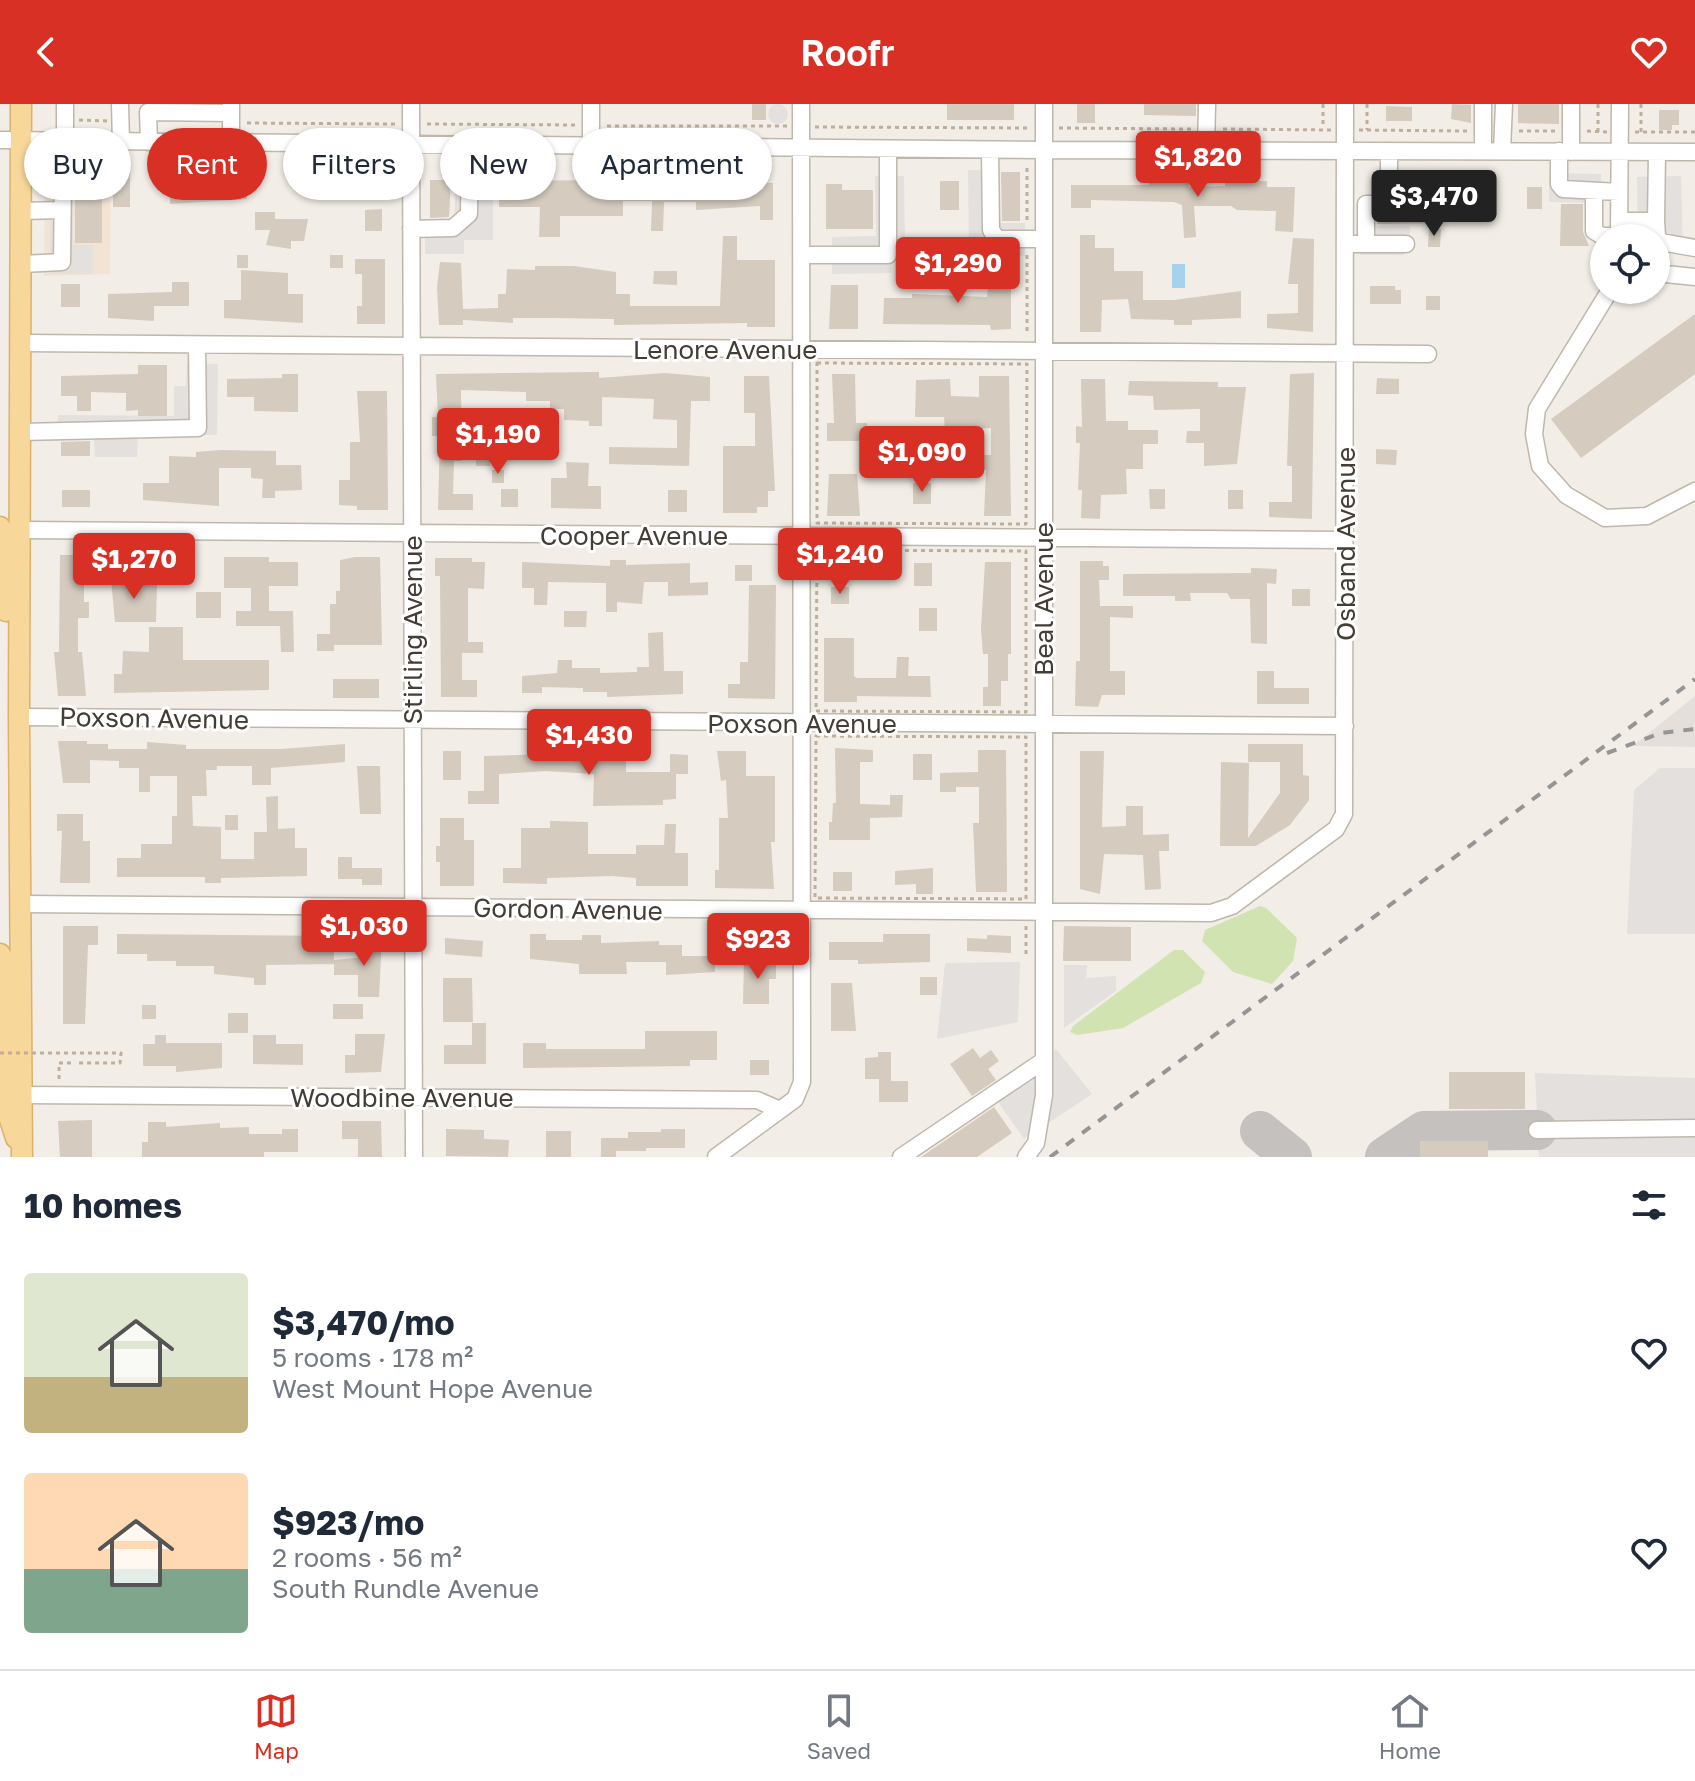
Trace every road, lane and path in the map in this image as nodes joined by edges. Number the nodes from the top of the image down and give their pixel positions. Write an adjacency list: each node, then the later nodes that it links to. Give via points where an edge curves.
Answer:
1 (21, 104): 39 (main road)
2 (120, 104): 19 (street)
3 (411, 104): 20 (street, Stirling Avenue)
4 (591, 104): 21 (street)
5 (801, 104): 22 (street)
6 (1044, 104): 26 (street, Beal Avenue)
7 (1207, 104): 27 (street)
8 (1323, 104): 28 (path)
9 (1345, 104): 29 (street, Osband Avenue)
10 (1367, 104): 30 (path)
11 (1483, 104): 31 (street)
12 (1504, 104): 32 (street)
13 (1571, 104): 33 (street)
14 (1598, 104): 34 (path)
15 (1620, 104): 35 (street)
16 (1641, 104): 36 (path)
17 (65, 112): 19 (path)
18 (231, 113): 20 (path); 24 (street, via 148,112)
19 (121, 122): 23 (street)
20 (411, 124): 21 (path); 25 (street, Stirling Avenue)
21 (591, 125): 22 (path)
22 (801, 127): 26 (path); 41 (street)
23 (121, 128)
24 (149, 128)
25 (411, 128)
26 (1044, 128): 27 (path); 44 (street, Beal Avenue)
27 (1206, 129): 28 (path); 45 (street)
28 (1323, 130): 29 (path)
29 (1345, 130): 30 (path); 46 (street, Osband Avenue)
30 (1367, 130): 31 (path)
31 (1483, 131): 48 (street)
32 (1503, 131): 33 (path); 49 (street)
33 (1571, 131): 34 (path); 50 (street)
34 (1598, 132): 35 (path)
35 (1620, 132): 36 (path); 51 (street)
36 (1641, 132): 37 (path)
37 (1695, 132)
38 (0, 140): 39 (street)
39 (22, 140): 61 (main road)
40 (772, 148): 41 (street)
41 (801, 148): 42 (street); 72 (street)
42 (888, 149): 43 (street); 72 (street, via 888,255)
43 (990, 150): 44 (street); 67 (street, via 991,230 997,239)
44 (1044, 150): 45 (street); 67 (street, Beal Avenue)
45 (1206, 150): 46 (street)
46 (1345, 150): 47 (street); 68 (street, Osband Avenue)
47 (1389, 151): 48 (street); 69 (street, via 1389,198 1385,204 1366,204)
48 (1483, 151): 49 (street)
49 (1502, 151): 50 (street)
50 (1565, 152): 51 (street); 55 (street, via 1559,184)
51 (1619, 152): 52 (street); 56 (street)
52 (1657, 152): 53 (street); 62 (street)
53 (1695, 152)
54 (1027, 168): 67 (path)
55 (1594, 192): 56 (street); 63 (street)
56 (1619, 192): 64 (street)
57 (62, 200): 60 (street)
58 (411, 200): 66 (street, Stirling Avenue)
59 (469, 200): 66 (street, via 469,214 453,228)
60 (62, 210): 61 (street); 73 (street, via 62,262)
61 (22, 211): 73 (main road)
62 (1656, 221): 65 (street); 71 (street, via 1661,242)
63 (1594, 224)
64 (1619, 224)
65 (1646, 224)
66 (411, 229): 80 (street, Stirling Avenue)
67 (1035, 239): 77 (path); 82 (street, Beal Avenue)
68 (1345, 244): 69 (street); 83 (street, Osband Avenue)
69 (1366, 244): 70 (street)
70 (1406, 244)
71 (1695, 248)
72 (801, 255): 81 (street)
73 (22, 264): 78 (main road)
74 (1670, 274): 75 (street)
75 (1695, 277)
76 (1601, 304): 89 (street, via 1537,409 1534,434 1540,466 1566,495 1605,518 1647,516)
77 (1027, 338)
78 (22, 343): 79 (street, Lenore Avenue); 86 (main road)
79 (197, 345): 80 (street, Lenore Avenue); 86 (street, via 198,428)
80 (412, 347): 81 (street, Lenore Avenue); 91 (street, Stirling Avenue)
81 (802, 350): 82 (street, Lenore Avenue); 92 (street)
82 (1043, 351): 83 (street, Lenore Avenue); 93 (street, Beal Avenue)
83 (1345, 353): 84 (street, Lenore Avenue); 94 (street, Osband Avenue)
84 (1428, 354)
85 (817, 363): 85 (path, via 817,523 1026,524 1027,364)
86 (21, 432): 87 (main road)
87 (20, 456): 88 (main road); 90 (main road)
88 (0, 472)
89 (1695, 491)
90 (10, 529): 91 (street, Cooper Avenue); 96 (main road); 102 (main road, via 6,751)
91 (412, 533): 92 (street, Cooper Avenue); 97 (street, Stirling Avenue)
92 (802, 536): 93 (street, Cooper Avenue); 98 (street)
93 (1043, 538): 94 (street, Cooper Avenue); 99 (street, Beal Avenue)
94 (1344, 540): 100 (street, Osband Avenue)
95 (817, 550): 95 (path, via 816,711 1026,712 1026,551)
96 (19, 717): 97 (street, Poxson Avenue); 102 (main road)
97 (412, 720): 98 (street, Poxson Avenue); 104 (street, Stirling Avenue)
98 (802, 724): 99 (street, Poxson Avenue); 106 (street)
99 (1042, 724): 100 (street, Poxson Avenue); 107 (street, Beal Avenue)
100 (1345, 726): 108 (street, Osband Avenue, via 1341,823 1232,906)
101 (816, 736): 101 (path, via 815,898 1026,899 1026,737)
102 (20, 784): 103 (main road)
103 (21, 904): 104 (street, Gordon Avenue); 105 (main road); 115 (main road)
104 (413, 907): 106 (street, Gordon Avenue); 116 (street, Stirling Avenue)
105 (0, 910)
106 (802, 911): 107 (street, Gordon Avenue); 117 (street, via 802,1082 800,1092)
107 (1042, 911): 108 (street, Gordon Avenue); 113 (street, Beal Avenue)
108 (1211, 913)
109 (1026, 924): 111 (path)
110 (0, 954): 120 (main road, via 6,968 6,1107)
111 (1026, 954)
112 (0, 1053): 114 (path, bridge, via 121,1053 120,1063 59,1063 59,1082)
113 (1043, 1061): 123 (street); 124 (street, Beal Avenue, via 1036,1143)
114 (49, 1082)
115 (22, 1095): 116 (street, Woodbine Avenue); 120 (main road)
116 (414, 1097): 117 (street, Woodbine Avenue, via 757,1100); 121 (street, Stirling Avenue)
117 (780, 1110): 122 (street)
118 (1695, 1128): 119 (street)
119 (1537, 1130)
120 (22, 1157)
121 (414, 1157)
122 (716, 1157)
123 (901, 1157)
124 (1026, 1157)

